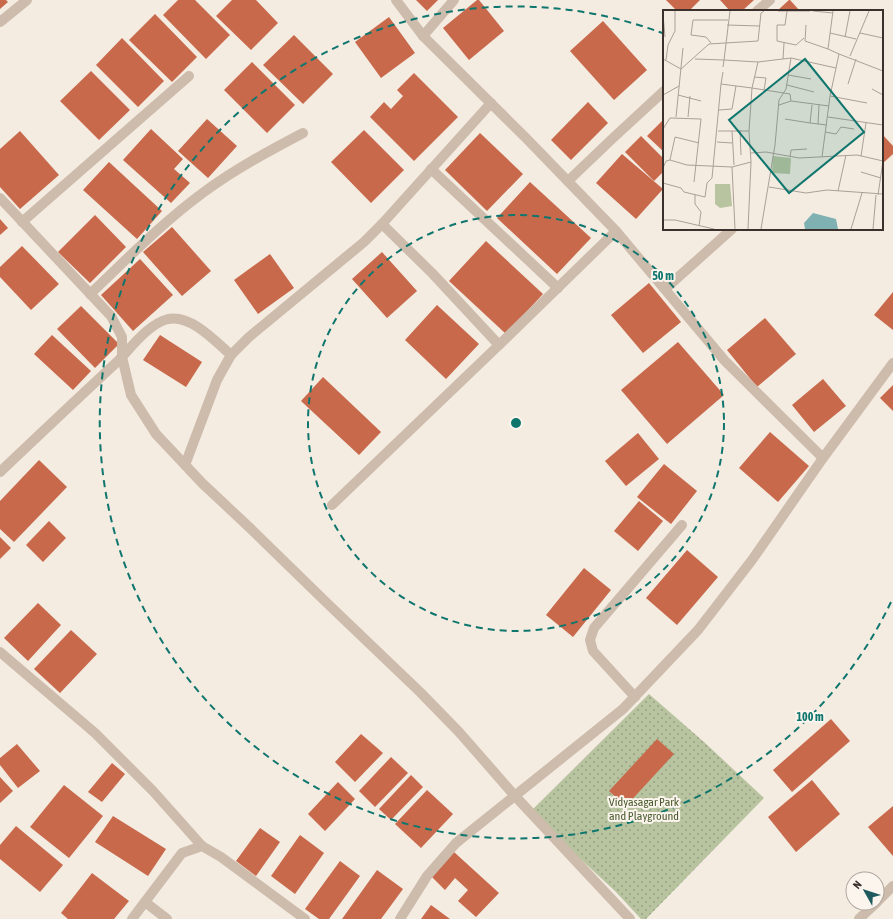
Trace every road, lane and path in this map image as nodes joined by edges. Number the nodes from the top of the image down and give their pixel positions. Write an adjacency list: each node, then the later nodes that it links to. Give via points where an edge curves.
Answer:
1 (27, 0): 6 (street)
2 (396, 0): 7 (street)
3 (454, 0): 7 (street)
4 (770, 0): 5 (street)
5 (759, 10)
6 (0, 22)
7 (423, 36): 10 (street)
8 (189, 76): 15 (street)
9 (663, 92): 13 (street)
10 (491, 103): 12 (street); 13 (street)
11 (304, 133): 21 (street, via 248,162 204,192 174,215)
12 (431, 169): 16 (street); 19 (street)
13 (568, 181): 18 (street)
14 (0, 198): 15 (street)
15 (22, 222): 21 (street)
16 (382, 224): 22 (street); 23 (street)
17 (731, 230): 20 (street)
18 (616, 231): 19 (street); 20 (street)
19 (558, 288): 22 (street)
20 (665, 289): 26 (street, via 725,361)
21 (90, 294): 24 (street, via 111,316 122,337)
22 (499, 345): 29 (street)
23 (232, 355): 24 (street, via 200,328 184,319 168,319 152,327); 27 (street, via 217,380)
24 (122, 358): 27 (street, via 131,395 156,434); 28 (street)
25 (893, 363): 26 (street)
26 (824, 458): 32 (street, via 752,560 698,630)
27 (185, 465): 33 (street, via 460,732)
28 (0, 472)
29 (332, 505)
30 (682, 525): 32 (street, via 594,628 590,640 593,651)
31 (0, 652): 34 (street, via 94,733 153,791)
32 (635, 697): 33 (street)
33 (515, 796): 42 (street, via 456,843 427,876); 43 (street)
34 (202, 846): 37 (street, via 182,853); 41 (street, via 221,857)
35 (893, 886): 36 (street)
36 (885, 894)
37 (145, 902): 39 (street); 40 (street)
38 (868, 911): 44 (street)
39 (132, 919)
40 (167, 919)
41 (305, 919)
42 (400, 919)
43 (630, 919)
44 (860, 919)

